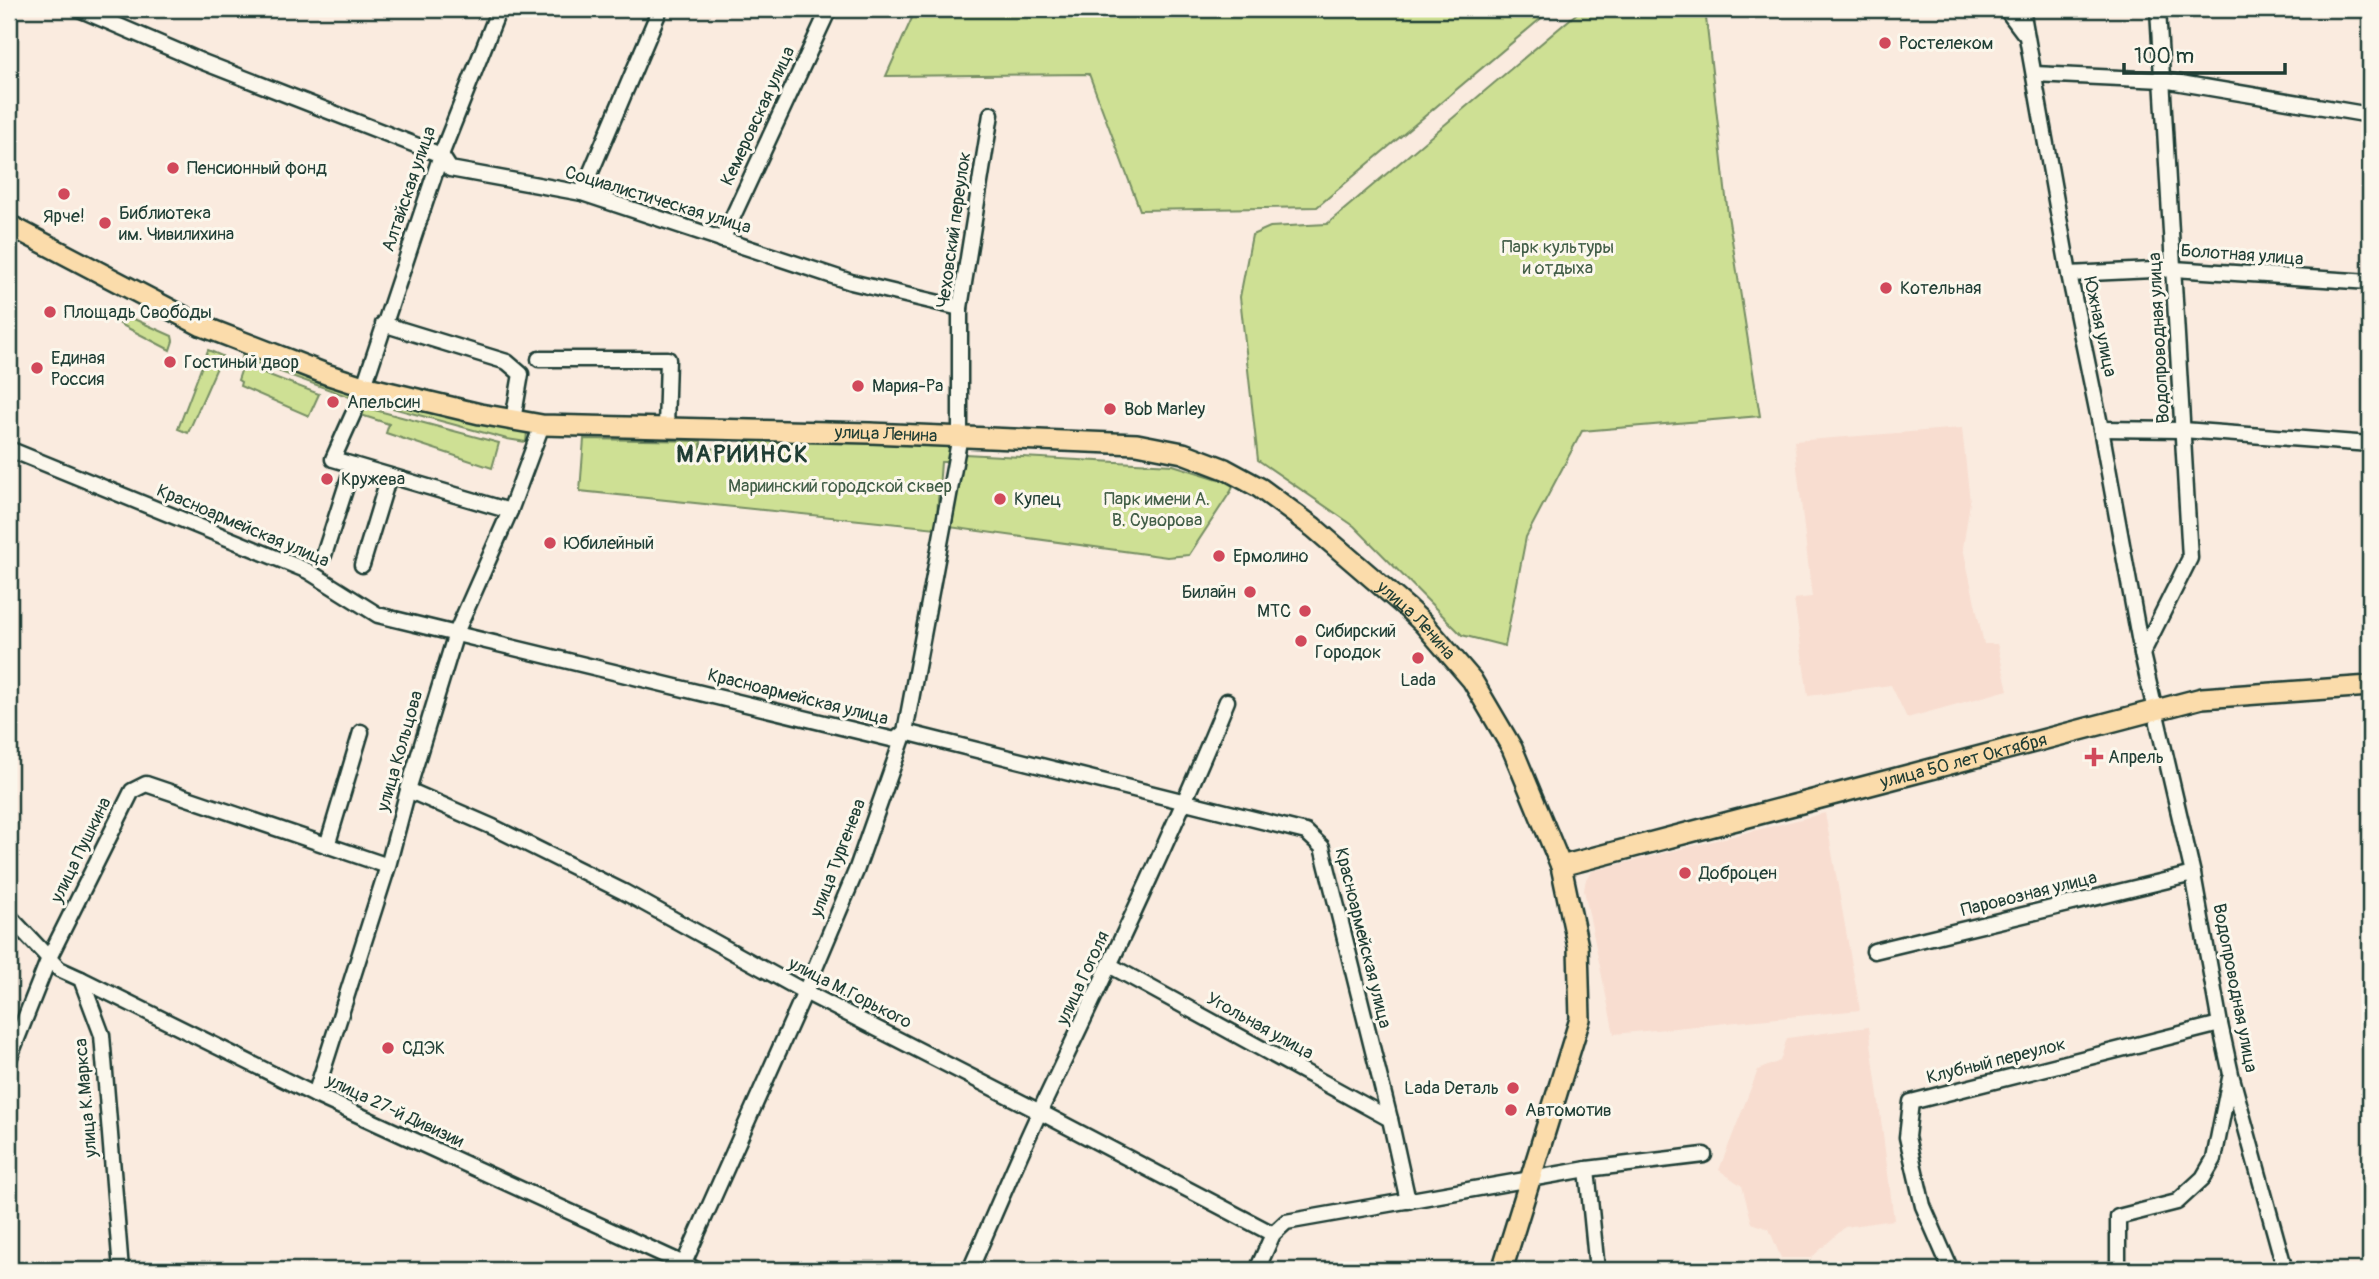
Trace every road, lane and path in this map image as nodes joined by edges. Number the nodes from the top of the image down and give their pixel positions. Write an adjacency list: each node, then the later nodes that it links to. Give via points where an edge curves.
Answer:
1 (79, 9): 13 (street, Социалистическая улица)
2 (499, 9): 13 (street, Алтайская улица)
3 (660, 9): 14 (street)
4 (829, 9): 16 (street, Кемеровская улица)
5 (2007, 9): 8 (street)
6 (2022, 9): 8 (street, Южная улица)
7 (2158, 9): 10 (street, Водопроводная улица)
8 (2025, 36): 9 (street, Южная улица)
9 (2034, 74): 10 (street); 18 (street, Южная улица)
10 (2163, 80): 12 (street); 17 (street, Водопроводная улица)
11 (991, 114): 20 (street, Чеховский переулок)
12 (2370, 116)
13 (441, 155): 14 (street, Социалистическая улица, via 450,169); 21 (street, Алтайская улица)
14 (582, 193): 16 (street, Социалистическая улица)
15 (9, 225): 23 (main road, улица Ленина, via 202,326)
16 (722, 240): 20 (street, Социалистическая улица, via 851,282)
17 (2174, 269): 18 (street, Болотная улица); 19 (street, Болотная улица); 28 (street, Водопроводная улица)
18 (2069, 274): 27 (street, Южная улица)
19 (2370, 282)
20 (960, 308): 29 (street, Чеховский переулок)
21 (383, 324): 23 (street, Алтайская улица); 24 (street, via 507,362 521,374)
22 (539, 359): 26 (street, via 668,359)
23 (363, 386): 24 (main road, улица Ленина); 32 (street, Алтайская улица, via 333,459)
24 (513, 420): 25 (main road, улица Ленина)
25 (541, 425): 26 (main road, улица Ленина); 34 (street, улица Кольцова)
26 (666, 428): 29 (main road, улица Ленина)
27 (2101, 429): 28 (street); 38 (street, Южная улица)
28 (2183, 430): 30 (street); 38 (street, Водопроводная улица, via 2190,558)
29 (960, 436): 43 (street, улица Тургенева); 48 (main road, улица Ленина, via 1137,444 1183,453 1260,488 1322,534 1406,607 1472,680 1512,748)
30 (2370, 444)
31 (9, 449): 37 (street, Красноармейская улица, via 307,571 379,615)
32 (353, 465): 33 (street); 35 (street)
33 (389, 476): 34 (street); 36 (street)
34 (510, 511): 37 (street, улица Кольцова)
35 (324, 555)
36 (362, 565)
37 (456, 633): 43 (street, Красноармейская улица, via 895,740); 44 (street, улица Кольцова)
38 (2142, 654): 41 (street, Южная улица)
39 (2370, 686): 41 (main road, улица 50 лет Октября, via 2202,698)
40 (1227, 701): 45 (street, улица Гоголя)
41 (2155, 710): 48 (main road, улица 50 лет Октября); 49 (street, Водопроводная улица)
42 (360, 732): 46 (street)
43 (905, 732): 45 (street, Красноармейская улица); 55 (street, улица Тургенева, via 856,871)
44 (408, 790): 47 (street, улица Кольцова); 55 (street, улица М.Горького, via 624,892)
45 (1186, 801): 53 (street, улица Гоголя); 61 (street, Красноармейская улица, via 1306,832 1322,847)
46 (327, 846): 47 (street, улица Пушкина); 52 (street, улица Пушкина, via 146,784 132,791)
47 (388, 866): 59 (street, улица Кольцова)
48 (1561, 866): 64 (main road, улица Ленина, via 1578,947 1580,1018)
49 (2193, 874): 51 (street, Паровозная улица); 56 (street, Водопроводная улица)
50 (9, 916): 52 (street)
51 (1874, 951)
52 (49, 958): 54 (street, via 59,969); 57 (street, улица Пушкина)
53 (1111, 966): 60 (street, улица Гоголя); 61 (street, Угольная улица)
54 (81, 979): 59 (street, улица 27-й Дивизии); 68 (street, улица К.Маркса, via 102,1035)
55 (806, 992): 60 (street, улица М.Горького); 67 (street, улица Тургенева)
56 (2220, 1024): 58 (street, Водопроводная улица); 73 (street, Клубный переулок, via 1911,1102 1907,1137 1923,1206)
57 (9, 1059)
58 (2231, 1074): 74 (street, via 2214,1159 2203,1178 2177,1202 2118,1217); 75 (street, Водопроводная улица)
59 (315, 1095): 67 (street, улица 27-й Дивизии)
60 (1040, 1112): 66 (street, улица М.Горького); 69 (street, улица Гоголя)
61 (1390, 1119): 65 (street, Красноармейская улица)
62 (1704, 1155): 63 (street)
63 (1587, 1169): 64 (street); 72 (street)
64 (1530, 1178): 65 (street); 71 (main road, улица Ленина)
65 (1408, 1201): 66 (street, via 1286,1222)
66 (1273, 1234): 70 (street)
67 (687, 1268)
68 (121, 1270)
69 (970, 1270)
70 (1257, 1270)
71 (1502, 1270)
72 (1597, 1270)
73 (1951, 1270)
74 (2118, 1270)
75 (2285, 1270)

